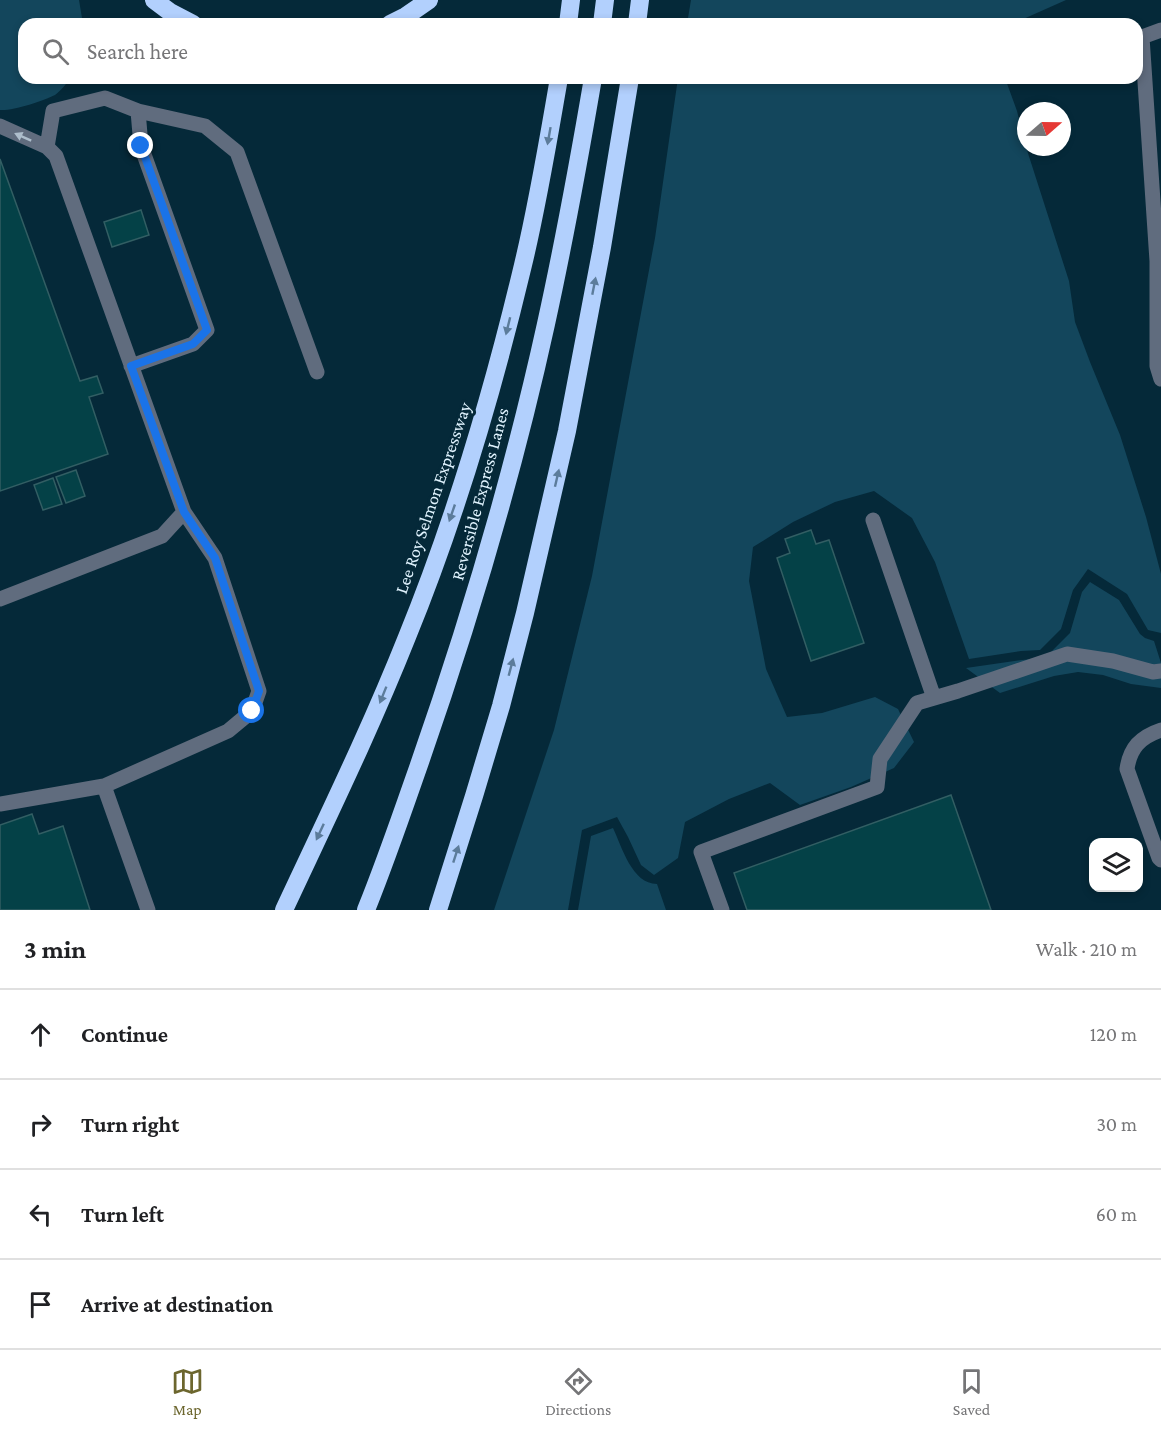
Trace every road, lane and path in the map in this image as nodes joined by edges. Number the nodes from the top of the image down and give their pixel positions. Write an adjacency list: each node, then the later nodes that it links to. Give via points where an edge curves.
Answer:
1 (154, 0): 6 (highway)
2 (429, 0): 7 (highway)
3 (571, 0): 8 (highway)
4 (605, 0): 9 (highway)
5 (640, 0): 10 (highway)
6 (182, 18)
7 (401, 18)
8 (568, 18)
9 (603, 18)
10 (638, 18)
11 (1161, 30): 12 (lane)
12 (1143, 37)
13 (1143, 50): 20 (lane)
14 (558, 84): 35 (highway, Lee Roy Selmon Expressway, one-way to 35, via 521,274 461,488 378,708)
15 (592, 84): 33 (highway, Reversible Express Lanes, via 546,323 516,450 435,720)
16 (629, 84): 36 (highway, one-way to 16, via 525,614 567,431)
17 (138, 111): 19 (lane, via 105,98 53,111); 21 (lane, via 141,146 207,330 193,344); 22 (lane, via 205,126 237,152)
18 (0, 126): 19 (lane, one-way to 18)
19 (47, 147): 21 (lane, via 56,156)
20 (1159, 260): 23 (lane, via 1157,366)
21 (131, 366): 24 (lane)
22 (317, 372)
23 (1161, 379)
24 (184, 512): 26 (lane, via 162,536); 30 (lane, via 215,558 259,691 252,711 228,730)
25 (873, 520): 28 (lane)
26 (0, 599)
27 (1161, 672): 28 (lane, via 1067,654)
28 (934, 698): 37 (lane, via 917,703 880,759 877,787 701,852)
29 (1161, 730): 32 (lane, via 1136,746 1127,769)
30 (104, 786): 31 (lane); 34 (lane)
31 (0, 804)
32 (1161, 860)
33 (367, 908)
34 (148, 910)
35 (284, 910)
36 (438, 910)
37 (722, 910)

